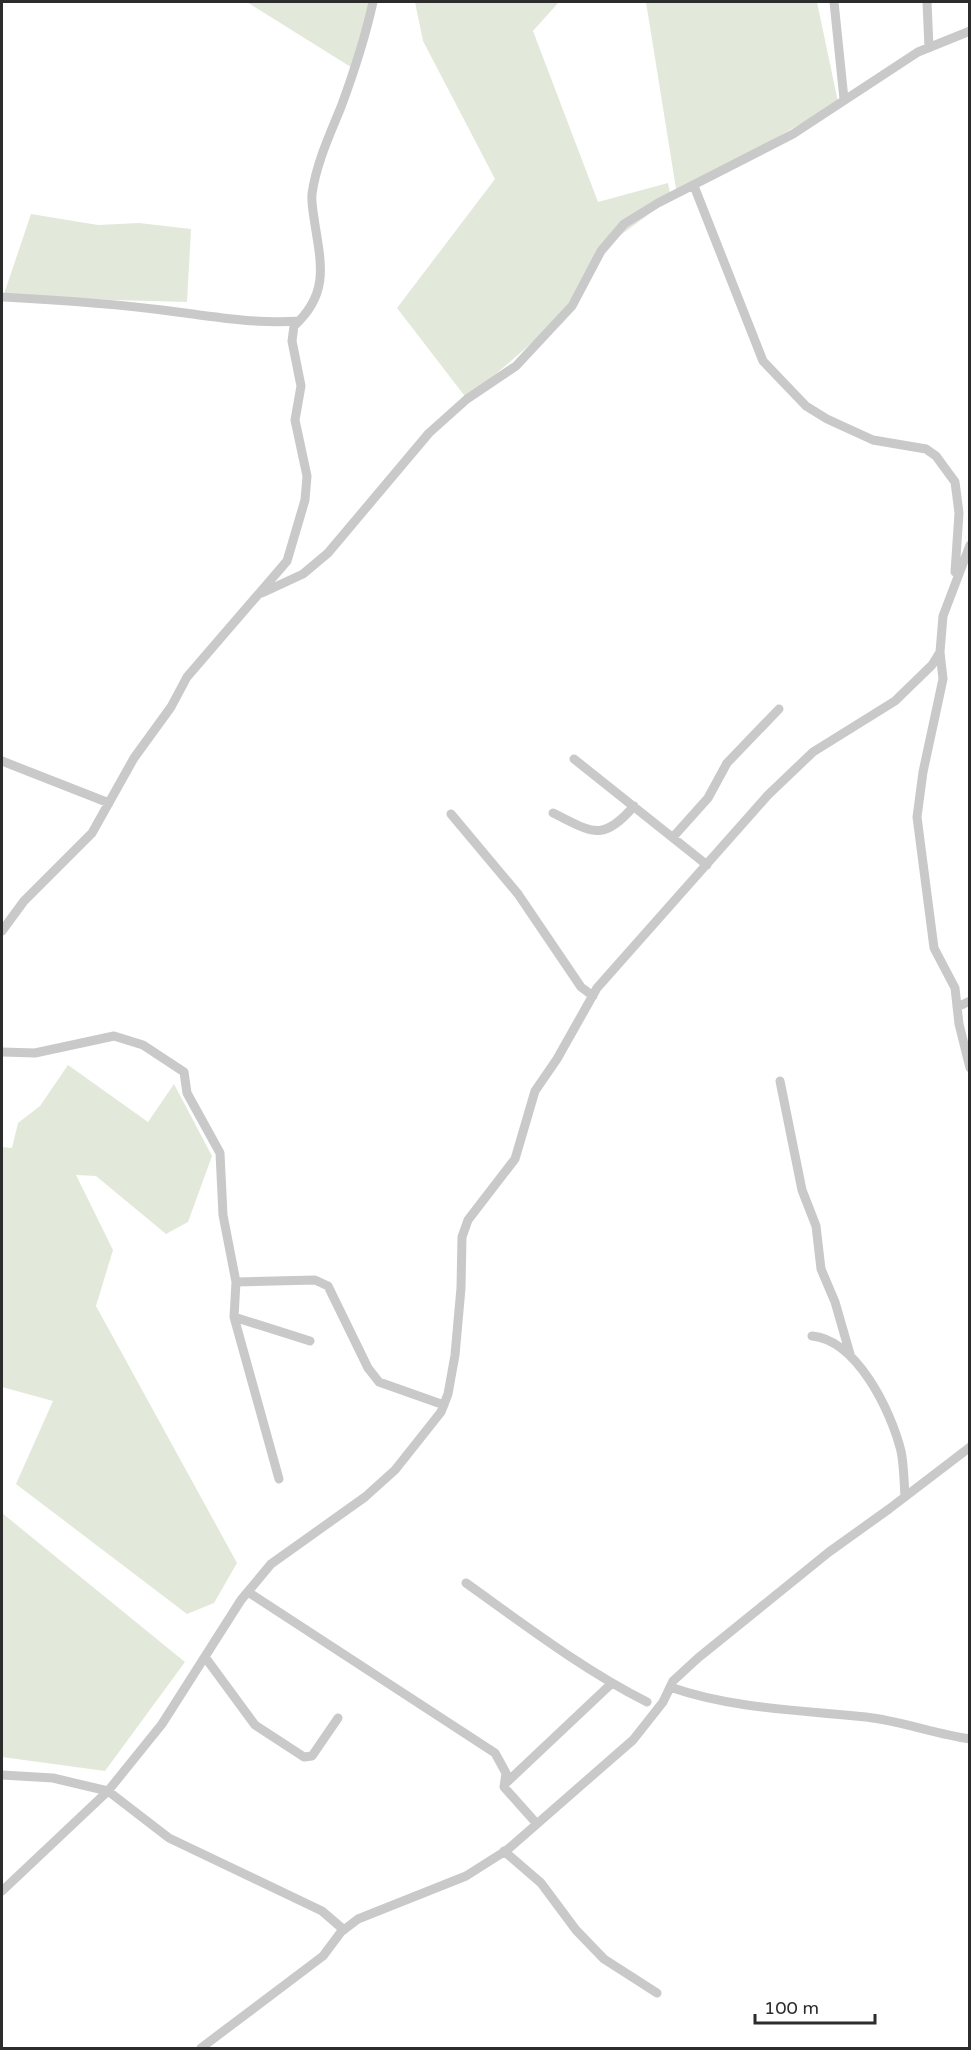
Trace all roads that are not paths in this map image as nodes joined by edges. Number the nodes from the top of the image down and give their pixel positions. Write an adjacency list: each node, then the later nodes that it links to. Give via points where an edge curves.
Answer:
1 (373, 2): 9 (street, via 367,31 312,195 321,281 315,301)
2 (834, 2): 6 (street)
3 (927, 2): 5 (street)
4 (969, 31): 5 (street)
5 (929, 48): 6 (street)
6 (844, 99): 7 (street, via 793,134)
7 (694, 186): 11 (street, via 763,361 806,406 826,419 873,440 926,449 955,482 959,513); 12 (street, via 624,224 602,251 572,306 516,366 468,399 429,433 328,553 303,574)
8 (2, 297): 9 (street, via 126,306 216,320)
9 (299, 321): 12 (street, via 294,326 292,341 301,386 295,420 308,476 306,500 287,561)
10 (969, 545): 11 (street)
11 (955, 580): 13 (street, via 943,616)
12 (259, 595): 17 (street, via 187,677)
13 (940, 652): 22 (street, via 925,674 895,701 813,752 768,795); 26 (street, via 943,679 917,817 934,948 955,988)
14 (779, 709): 21 (street, via 727,763 708,798)
15 (574, 759): 18 (street)
16 (2, 761): 17 (street)
17 (109, 803): 23 (street, via 80,849 24,901)
18 (634, 806): 19 (street, via 617,826 591,832); 21 (street)
19 (554, 813)
20 (451, 814): 24 (street, via 518,894 581,987)
21 (674, 836): 22 (street)
22 (707, 865): 24 (street)
23 (2, 931)
24 (592, 996): 35 (street, via 535,1091 515,1159 476,1206 462,1237 455,1355)
25 (969, 1002): 26 (street)
26 (957, 1007): 28 (street)
27 (2, 1052): 30 (street, via 35,1053 114,1036 143,1046 184,1072 187,1093 220,1153 223,1215)
28 (969, 1068)
29 (780, 1081): 34 (street, via 802,1190 816,1226 821,1269)
30 (236, 1282): 31 (street); 35 (street, via 315,1280 328,1286 368,1368 380,1382)
31 (234, 1317): 33 (street); 37 (street)
32 (812, 1336): 34 (street, via 833,1341)
33 (310, 1341)
34 (850, 1354): 38 (street, via 890,1416 901,1452)
35 (444, 1406): 40 (street, via 387,1477 271,1564)
36 (969, 1446): 38 (street)
37 (279, 1479)
38 (905, 1497): 43 (street, via 829,1552 698,1658)
39 (466, 1583): 42 (street)
40 (248, 1592): 41 (street); 48 (street, via 495,1753 506,1773)
41 (205, 1657): 45 (street, via 255,1725 304,1757 312,1756); 49 (street, via 162,1724)
42 (611, 1684): 44 (street); 48 (street)
43 (670, 1687): 46 (street, via 702,1698 868,1717); 50 (street, via 633,1740)
44 (647, 1701)
45 (338, 1718)
46 (969, 1739)
47 (2, 1775): 49 (street, via 53,1778)
48 (505, 1784): 50 (street)
49 (108, 1791): 52 (street); 53 (street, via 169,1838 322,1911)
50 (537, 1824): 51 (street)
51 (504, 1851): 53 (street, via 466,1876 358,1919); 54 (street, via 541,1883 604,1959)
52 (2, 1891)
53 (344, 1930): 55 (street, via 322,1956)
54 (657, 1993)
55 (201, 2049)

